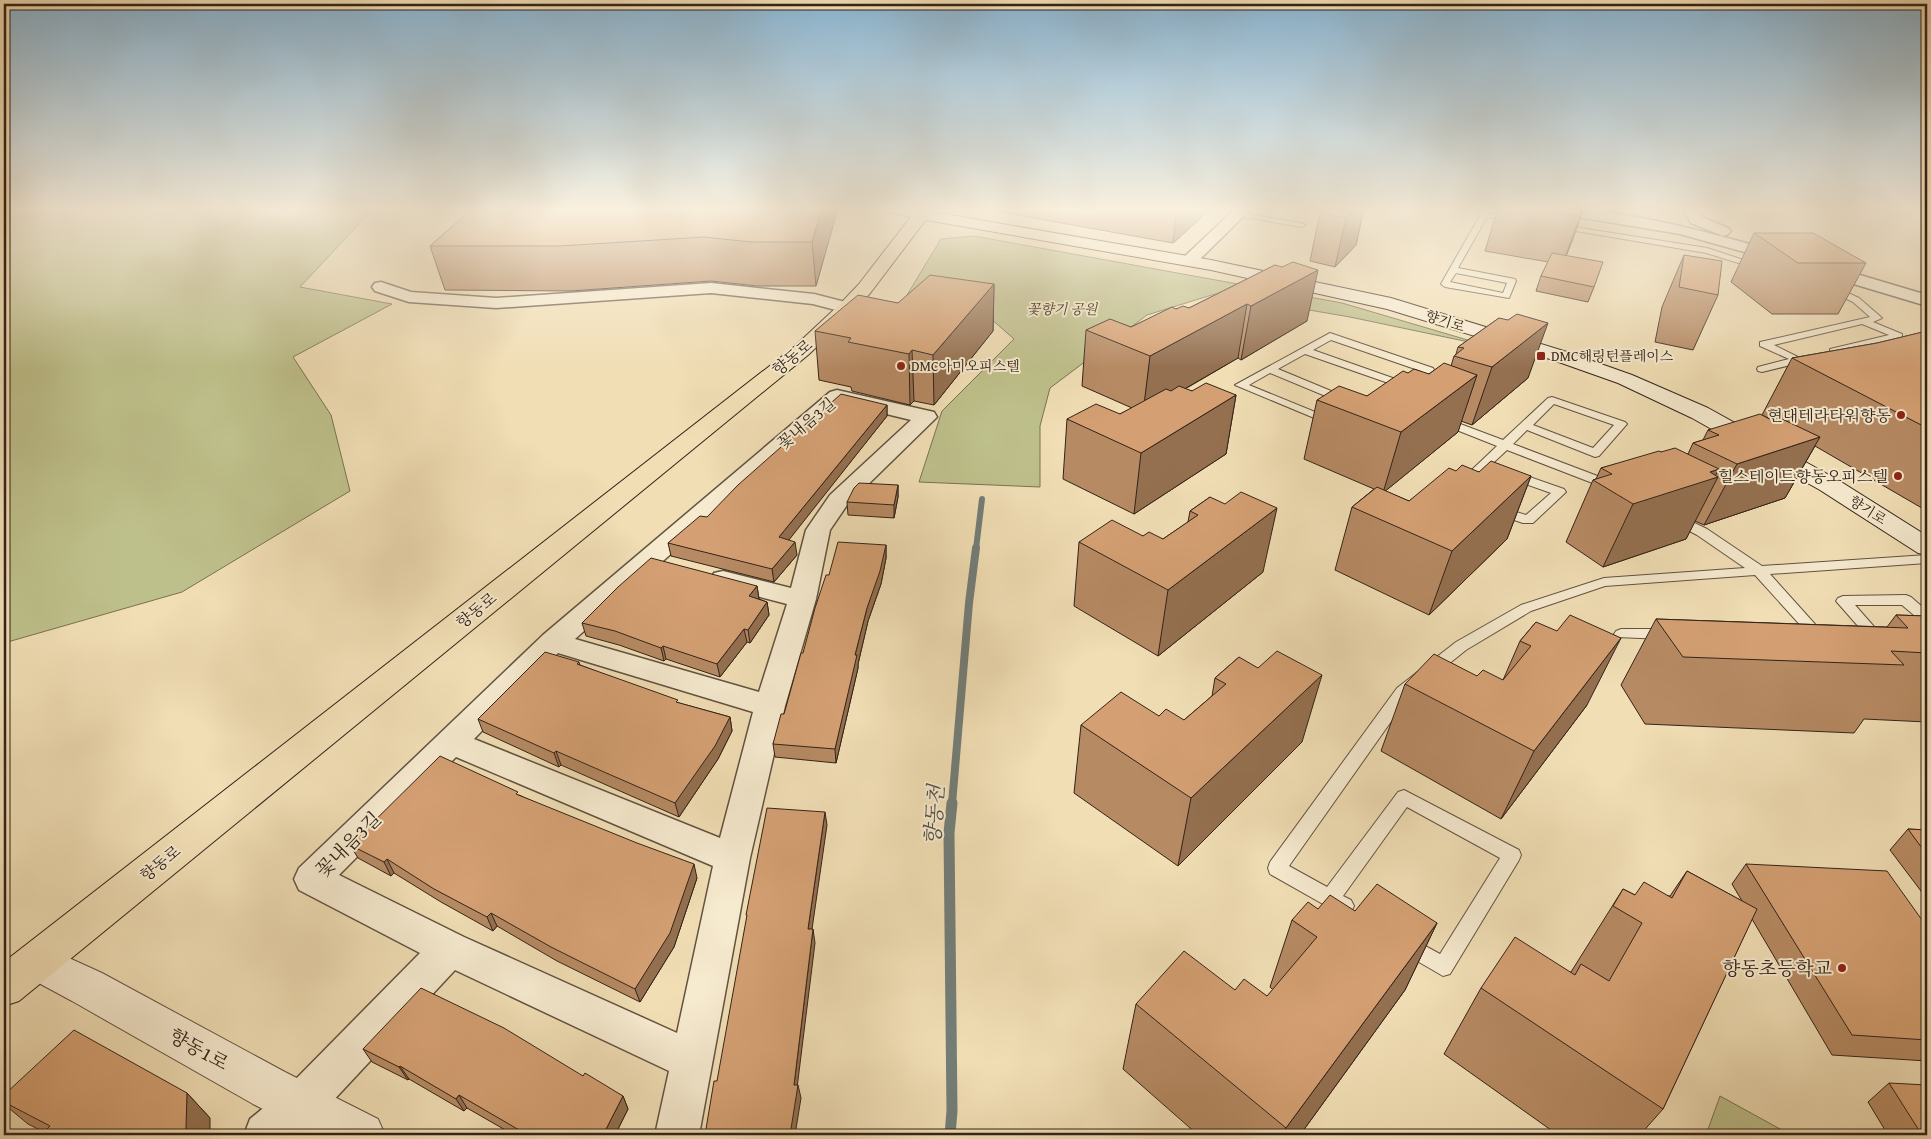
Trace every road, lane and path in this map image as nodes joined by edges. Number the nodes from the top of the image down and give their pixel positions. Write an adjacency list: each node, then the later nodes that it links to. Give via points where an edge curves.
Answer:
1 (885, 261): 11 (main road, 향동로)
2 (1189, 261): 29 (main road, 향기로, via 1391,304 1625,379 1730,429 1829,485)
3 (1459, 261): 6 (lane)
4 (1741, 261): 7 (lane)
5 (1796, 261): 10 (street)
6 (1454, 270): 6 (lane, via 1446,284 1506,296 1512,281)
7 (1770, 270)
8 (1824, 286): 12 (lane, via 1852,298 1877,318)
9 (381, 287): 11 (street, via 409,297 496,303 711,288 814,299)
10 (1927, 301)
11 (847, 308): 51 (main road, 향동로, via 801,351)
12 (1862, 321): 14 (lane, via 1899,336); 16 (lane, via 1764,344 1803,359)
13 (1304, 350): 15 (lane); 17 (lane); 17 (lane, via 1330,336 1429,370)
14 (1826, 353)
15 (1269, 369): 20 (lane); 20 (lane, via 1240,384 1342,427)
16 (1762, 369)
17 (1404, 385): 18 (lane)
18 (1384, 398): 19 (lane); 20 (lane)
19 (1401, 405)
20 (1368, 410)
21 (1428, 415): 23 (lane)
22 (1526, 426): 22 (lane, via 1552,400 1621,424 1595,452); 23 (lane)
23 (1507, 445): 24 (lane); 25 (lane)
24 (1484, 465): 26 (lane); 27 (lane, via 1560,492 1528,520)
25 (1626, 492)
26 (1453, 494)
27 (1482, 504)
28 (1668, 514): 32 (lane, via 1702,532)
29 (1927, 547)
30 (1927, 559): 32 (lane)
31 (673, 566): 33 (street); 33 (street, 꽃내음3길, via 836,396 926,417 838,500 818,530); 43 (street, 꽃내음3길)
32 (1758, 570): 38 (lane); 47 (lane, via 1604,582 1526,608 1461,646 1403,692 1277,868)
33 (802, 598): 44 (street, 꽃내음3길)
34 (1927, 619): 41 (lane, via 1906,600 1843,601)
35 (1621, 634): 36 (lane)
36 (1680, 634)
37 (1797, 635): 38 (lane)
38 (1816, 635): 39 (lane)
39 (1834, 636)
40 (1860, 637): 41 (lane)
41 (1877, 638): 42 (lane)
42 (1894, 639)
43 (554, 642): 44 (street); 45 (street, 꽃내음3길)
44 (770, 706): 46 (street, 꽃내음3길)
45 (451, 742): 46 (street); 50 (street, 꽃내음3길, via 312,879)
46 (732, 858): 53 (street, 꽃내음3길)
47 (1330, 898): 48 (lane); 49 (lane, via 1404,797 1512,855 1443,967)
48 (1360, 916)
49 (1390, 935)
50 (450, 949): 53 (street, 꽃내음3길); 54 (street)
51 (36, 961): 52 (main road, 향동로); 54 (main road, 향동1로)
52 (4, 987)
53 (693, 1061): 57 (street, 꽃내음3길)
54 (301, 1104): 55 (street); 56 (main road, 향동1로)
55 (266, 1135)
56 (362, 1135)
57 (677, 1135)

